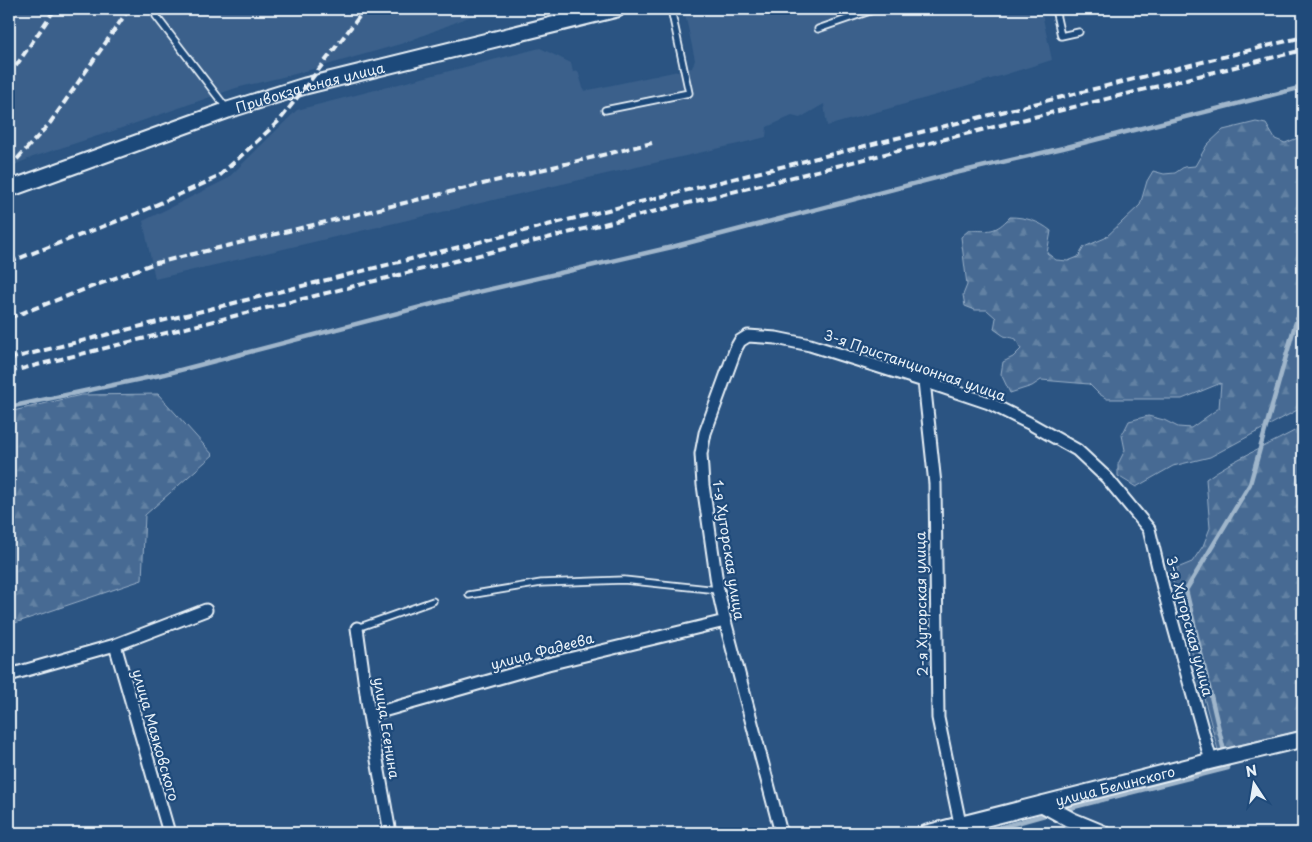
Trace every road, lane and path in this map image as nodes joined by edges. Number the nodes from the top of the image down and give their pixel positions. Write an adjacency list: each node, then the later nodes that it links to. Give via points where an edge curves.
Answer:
1 (162, 9): 8 (lane, via 156,16)
2 (617, 9): 8 (street, Привокзальная улица, via 305,86)
3 (671, 9): 9 (lane, via 689,93)
4 (876, 9): 6 (lane)
5 (1055, 9): 7 (lane, via 1061,36)
6 (818, 29)
7 (1079, 32)
8 (228, 110): 10 (street, Привокзальная улица)
9 (605, 110)
10 (9, 189)
11 (748, 336): 12 (street, 3-я Пристанционная улица, via 810,345); 14 (street, 1-я Хуторская улица, via 736,348 701,454)
12 (924, 381): 13 (street, 3-я Пристанционная улица, via 989,403 1077,450); 26 (street, 2-я Хуторская улица, via 935,484 938,718)
13 (1130, 505): 24 (street, 3-я Хуторская улица, via 1149,529)
14 (718, 590): 15 (lane, via 624,580 541,583); 18 (street, 1-я Хуторская улица)
15 (469, 595)
16 (433, 601): 19 (lane)
17 (206, 610): 20 (street)
18 (724, 620): 22 (street, улица Фадеева, via 548,664); 29 (street, 1-я Хуторская улица)
19 (357, 628): 22 (street, улица Есенина)
20 (115, 645): 21 (street); 27 (street, улица Маяковского)
21 (9, 675)
22 (369, 715): 28 (street, улица Есенина)
23 (1303, 739): 24 (street, улица Белинского)
24 (1211, 761): 25 (street, улица Белинского)
25 (1042, 804): 26 (street, улица Белинского); 31 (street, via 1073,824)
26 (961, 829): 30 (street, улица Белинского)
27 (169, 833)
28 (390, 833)
29 (781, 833)
30 (927, 833)
31 (1102, 833)

